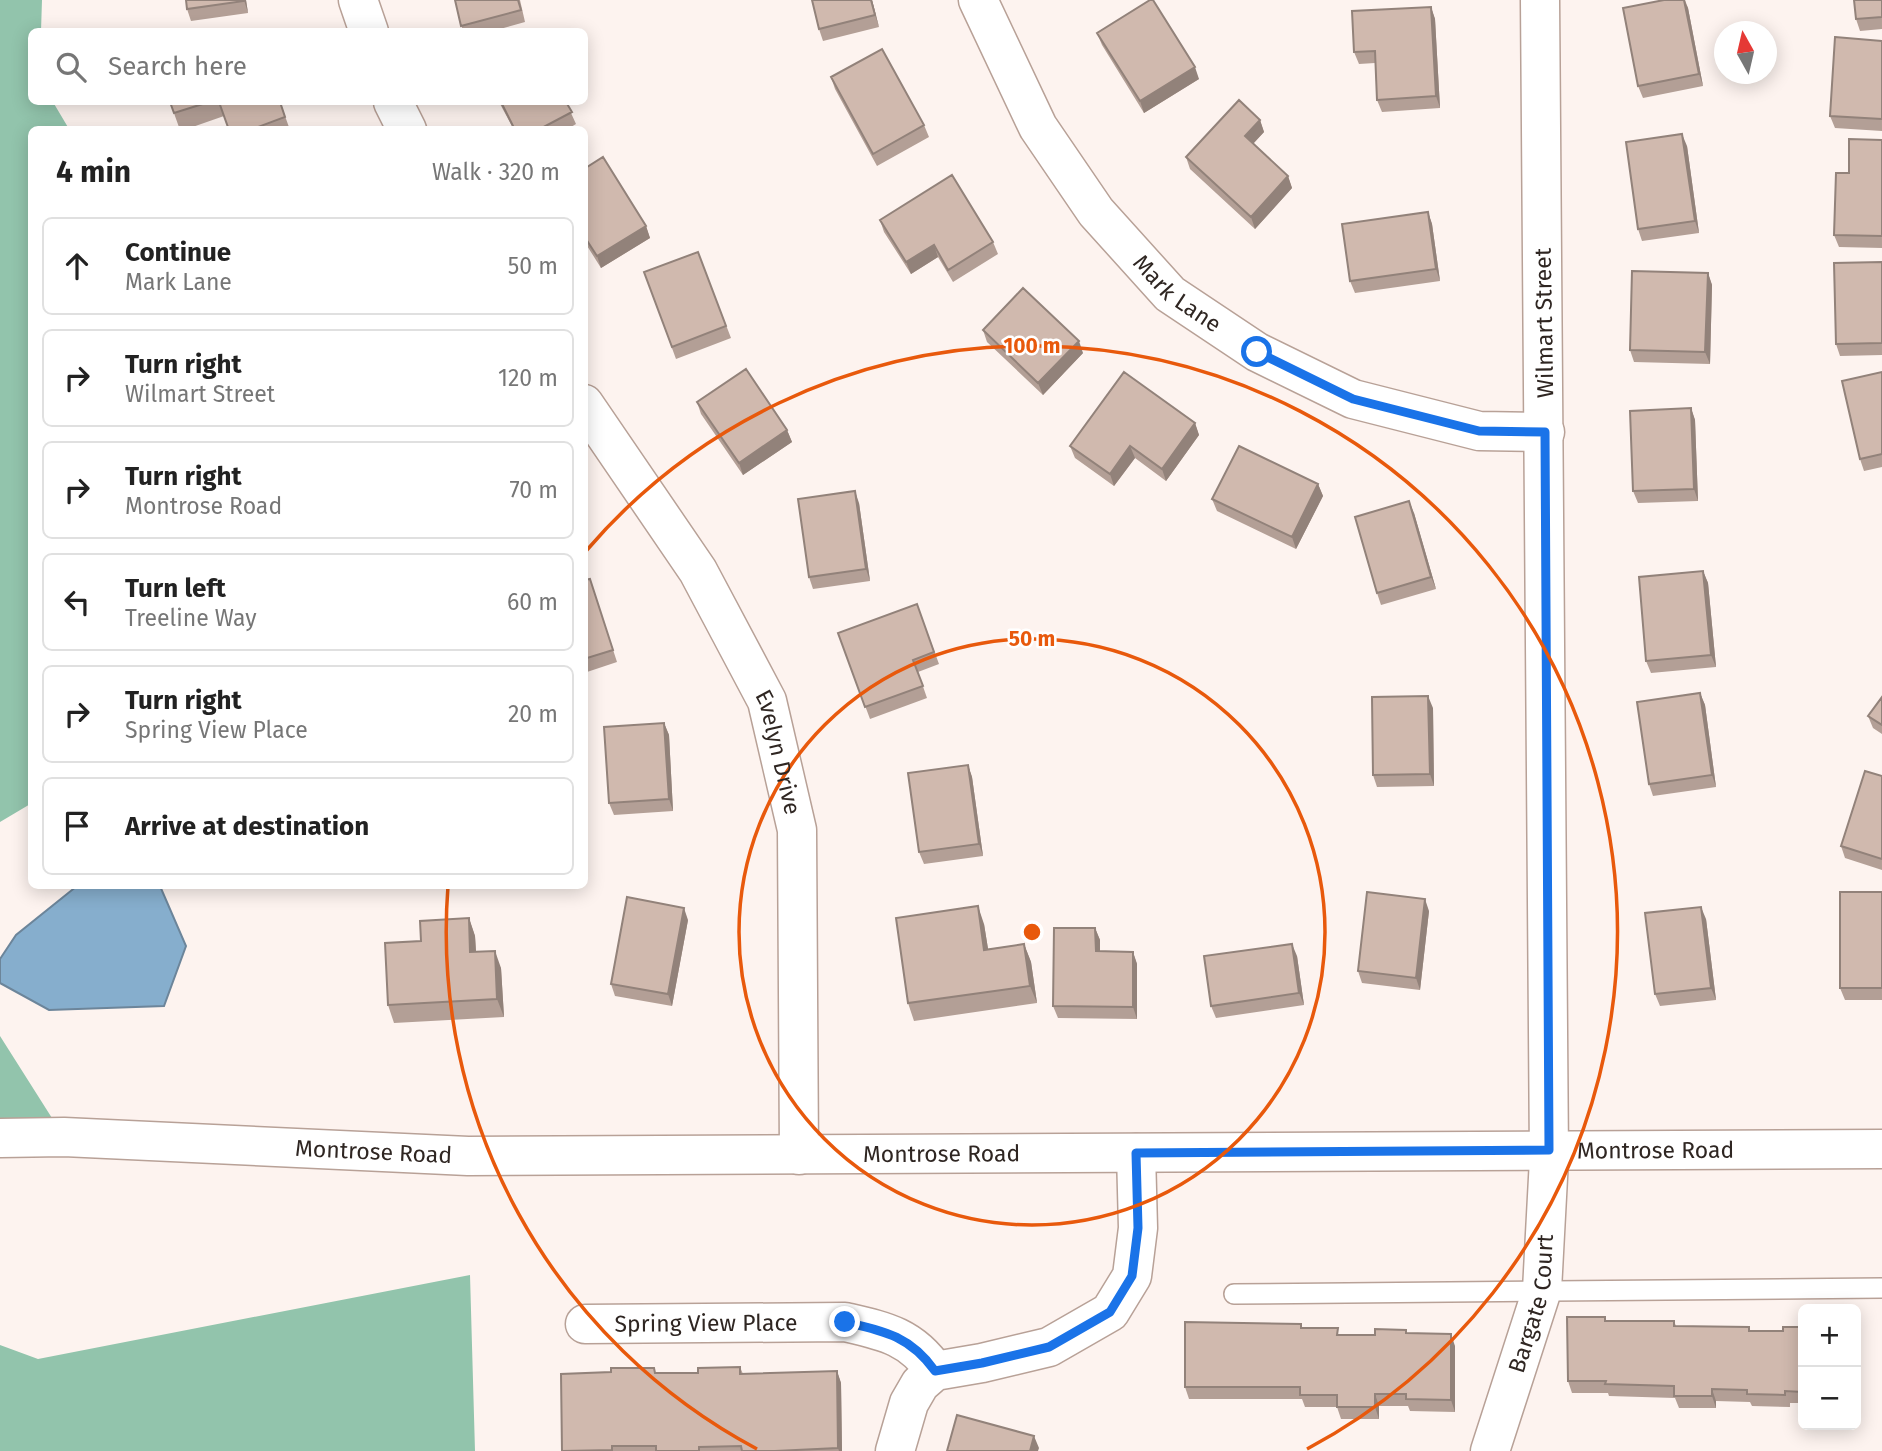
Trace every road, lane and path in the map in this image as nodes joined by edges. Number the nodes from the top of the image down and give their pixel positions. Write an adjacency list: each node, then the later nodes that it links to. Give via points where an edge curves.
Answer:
1 (358, 0): 4 (street)
2 (978, 0): 8 (street, Mark Lane, via 1038,127 1096,212 1170,294 1257,352 1353,399 1479,431)
3 (1540, 0): 8 (street, Wilmart Street)
4 (368, 28)
5 (394, 105): 6 (street)
6 (405, 126)
7 (588, 410): 13 (street, Evelyn Drive, via 698,571 767,701 797,830)
8 (1545, 432): 11 (street, Wilmart Street)
9 (0, 1138): 13 (street, Montrose Road, via 468,1156)
10 (1882, 1149): 11 (street, Montrose Road)
11 (1549, 1150): 12 (street, Montrose Road); 15 (street, Bargate Court)
12 (1136, 1153): 13 (street, Montrose Road); 18 (street, via 1138,1228 1132,1276 1110,1312 1049,1347)
13 (799, 1155)
14 (1882, 1288): 15 (lane)
15 (1542, 1290): 16 (lane); 20 (street, Bargate Court)
16 (1234, 1294)
17 (585, 1324): 18 (street, Spring View Place, via 845,1322 886,1331 909,1342)
18 (935, 1371): 19 (street, via 909,1403)
19 (895, 1451)
20 (1490, 1451)

